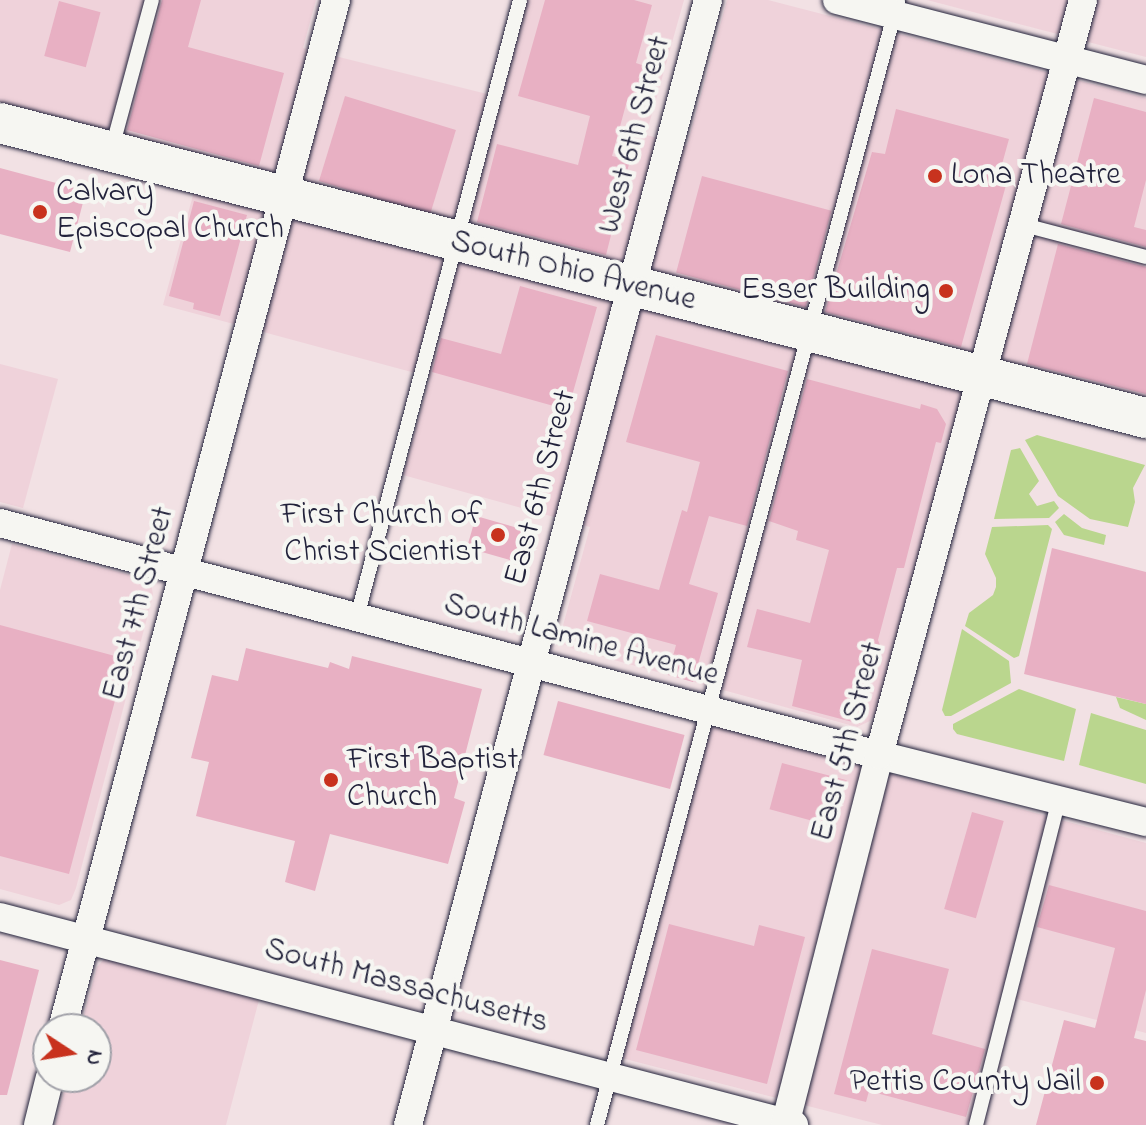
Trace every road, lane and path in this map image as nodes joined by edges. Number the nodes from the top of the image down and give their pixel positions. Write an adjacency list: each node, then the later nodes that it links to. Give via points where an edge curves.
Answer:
1 (152, 0): 11 (lane)
2 (336, 0): 12 (street, East 7th Street)
3 (520, 0): 14 (lane)
4 (708, 0): 16 (street, West 6th Street)
5 (837, 0): 7 (street)
6 (1083, 0): 8 (street, East 5th Street)
7 (896, 7): 8 (street); 17 (lane)
8 (1068, 60): 9 (street); 13 (street, East 5th Street)
9 (1146, 80)
10 (0, 123): 11 (main road, South Ohio Avenue)
11 (111, 152): 12 (main road, South Ohio Avenue)
12 (284, 197): 14 (main road, South Ohio Avenue); 21 (street, East 7th Street)
13 (1024, 225): 15 (lane); 18 (street, East 5th Street)
14 (456, 242): 16 (main road, South Ohio Avenue); 22 (lane)
15 (1146, 257)
16 (631, 287): 17 (main road, South Ohio Avenue); 23 (street, East 6th Street)
17 (811, 333): 18 (main road, South Ohio Avenue); 24 (lane)
18 (983, 378): 19 (main road, South Ohio Avenue); 25 (street, East 5th Street)
19 (1146, 418)
20 (0, 523): 21 (street, South Lamine Avenue)
21 (184, 572): 22 (street, South Lamine Avenue); 29 (street, East 7th Street)
22 (357, 617): 23 (street, South Lamine Avenue)
23 (531, 663): 24 (street, South Lamine Avenue); 31 (street, East 6th Street)
24 (708, 709): 25 (street, South Lamine Avenue); 32 (lane)
25 (879, 755): 26 (street, South Lamine Avenue); 34 (street, East 5th Street)
26 (1059, 800): 27 (street, South Lamine Avenue); 38 (lane)
27 (1146, 822)
28 (0, 917): 29 (street, South Massachusetts)
29 (84, 939): 30 (street, East 7th Street); 31 (street, South Massachusetts)
30 (66, 1013)
31 (433, 1030): 32 (street, South Massachusetts); 36 (street, East 6th Street)
32 (609, 1076): 34 (street, South Massachusetts); 37 (lane)
33 (46, 1093): 35 (street)
34 (788, 1124)
35 (38, 1125)
36 (408, 1125)
37 (597, 1125)
38 (976, 1125)

